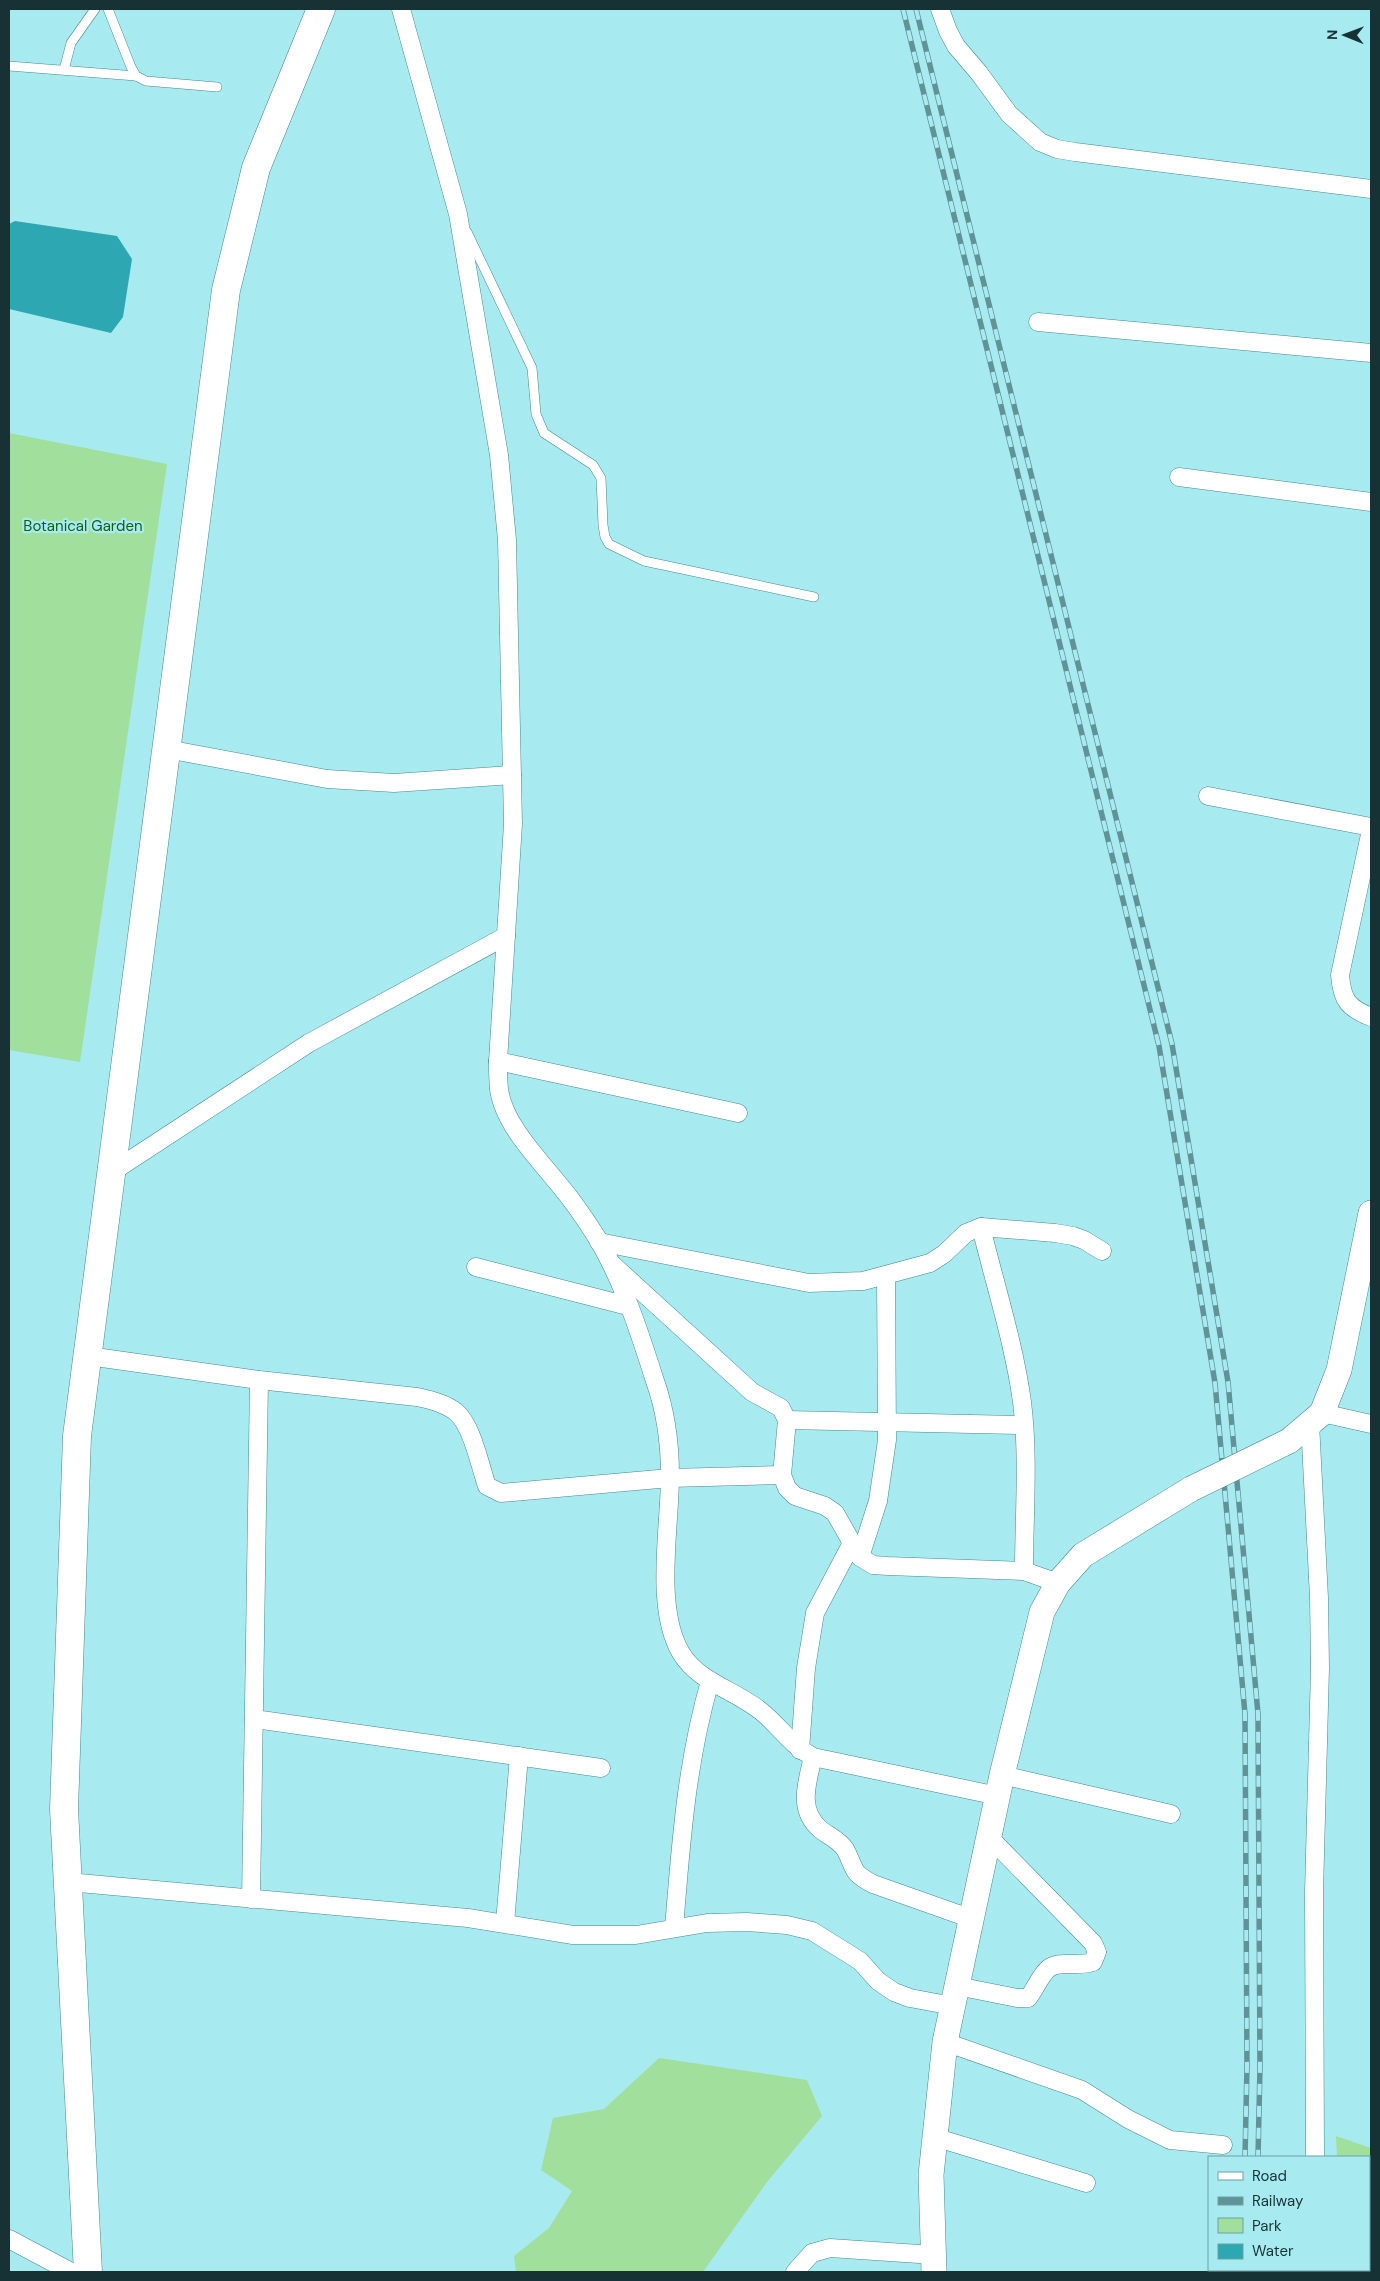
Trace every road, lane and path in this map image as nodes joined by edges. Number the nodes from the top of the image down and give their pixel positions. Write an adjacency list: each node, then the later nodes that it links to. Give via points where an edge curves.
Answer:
1 (95, 9): 7 (lane, via 71,43)
2 (108, 9): 8 (lane)
3 (321, 9): 17 (main road, via 256,168 226,290)
4 (402, 9): 11 (street)
5 (940, 9): 10 (street, via 956,46 1009,114 1040,142 1075,152)
6 (9, 66): 7 (lane)
7 (64, 70): 8 (lane)
8 (136, 76): 9 (lane, via 146,81)
9 (217, 87)
10 (1371, 189)
11 (458, 214): 16 (lane, via 532,368 536,414 544,433 593,465 600,478 603,525 609,544 644,560); 18 (street, via 499,455 507,540)
12 (1038, 322): 13 (street)
13 (1371, 353)
14 (1179, 477): 15 (street)
15 (1371, 502)
16 (814, 597)
17 (167, 749): 18 (street, via 327,778 394,783); 25 (main road)
18 (512, 775): 21 (street, via 513,824)
19 (1208, 796): 20 (street)
20 (1371, 828): 22 (street, via 1340,975 1341,992 1349,1006)
21 (506, 936): 23 (street); 25 (street, via 309,1043)
22 (1371, 1017)
23 (498, 1061): 24 (street); 28 (street, via 499,1091 509,1116)
24 (738, 1113)
25 (112, 1172): 34 (main road)
26 (1371, 1213): 36 (main road, via 1339,1370)
27 (980, 1227): 29 (street, via 1073,1236); 32 (street, via 966,1233 930,1263); 40 (street, via 1017,1372)
28 (599, 1242): 30 (street); 32 (street, via 809,1283 856,1282)
29 (1102, 1251)
30 (608, 1260): 33 (street); 37 (street, via 752,1392 781,1408)
31 (476, 1267): 33 (street)
32 (886, 1275): 38 (street)
33 (628, 1306): 42 (street, via 666,1414)
34 (88, 1356): 35 (street); 54 (main road, via 77,1446 64,1809)
35 (259, 1380): 42 (street, via 417,1397 441,1403 457,1412 467,1428 487,1486 501,1493); 47 (street)
36 (1316, 1418): 39 (street); 45 (main road, bridge, via 1289,1441 1192,1489 1083,1555); 63 (street, via 1320,1658 1314,1892)
37 (787, 1420): 38 (street); 41 (street)
38 (888, 1422): 40 (street); 43 (street, via 878,1501)
39 (1371, 1424)
40 (1023, 1425): 44 (street)
41 (782, 1475): 42 (street); 43 (street, via 787,1488 795,1496 835,1512)
42 (670, 1478): 46 (street, via 666,1601 680,1652 691,1668)
43 (856, 1550): 44 (street, via 873,1565); 48 (street, via 815,1613 806,1668)
44 (1024, 1571): 45 (street)
45 (1058, 1583): 51 (main road, via 1042,1612)
46 (710, 1681): 48 (street, via 762,1711); 58 (street, via 689,1770)
47 (254, 1719): 49 (street); 55 (street)
48 (806, 1754): 51 (street); 56 (street, via 806,1809 811,1819 844,1849 858,1877)
49 (519, 1756): 50 (street); 57 (street)
50 (602, 1768)
51 (1000, 1786): 52 (street); 53 (main road)
52 (1171, 1814)
53 (989, 1836): 56 (main road); 59 (street, via 1093,1942 1097,1952 1093,1962 1085,1965 1055,1965 1048,1969 1028,1998)
54 (68, 1882): 55 (street); 68 (main road)
55 (251, 1899): 57 (street)
56 (972, 1918): 59 (main road)
57 (505, 1923): 58 (street, via 573,1935 600,1936 636,1935)
58 (674, 1928): 59 (street, via 747,1922 787,1925 812,1931 860,1961 878,1981 894,1992 910,1998)
59 (955, 1996): 60 (main road)
60 (945, 2042): 61 (main road); 62 (street, via 1082,2090 1170,2140)
61 (934, 2138): 64 (street); 66 (main road, via 931,2175)
62 (1223, 2145)
63 (1315, 2156)
64 (1086, 2183)
65 (9, 2239): 67 (street)
66 (934, 2264): 69 (street, via 830,2248 812,2253)
67 (71, 2272)
68 (88, 2272)
69 (796, 2272)

